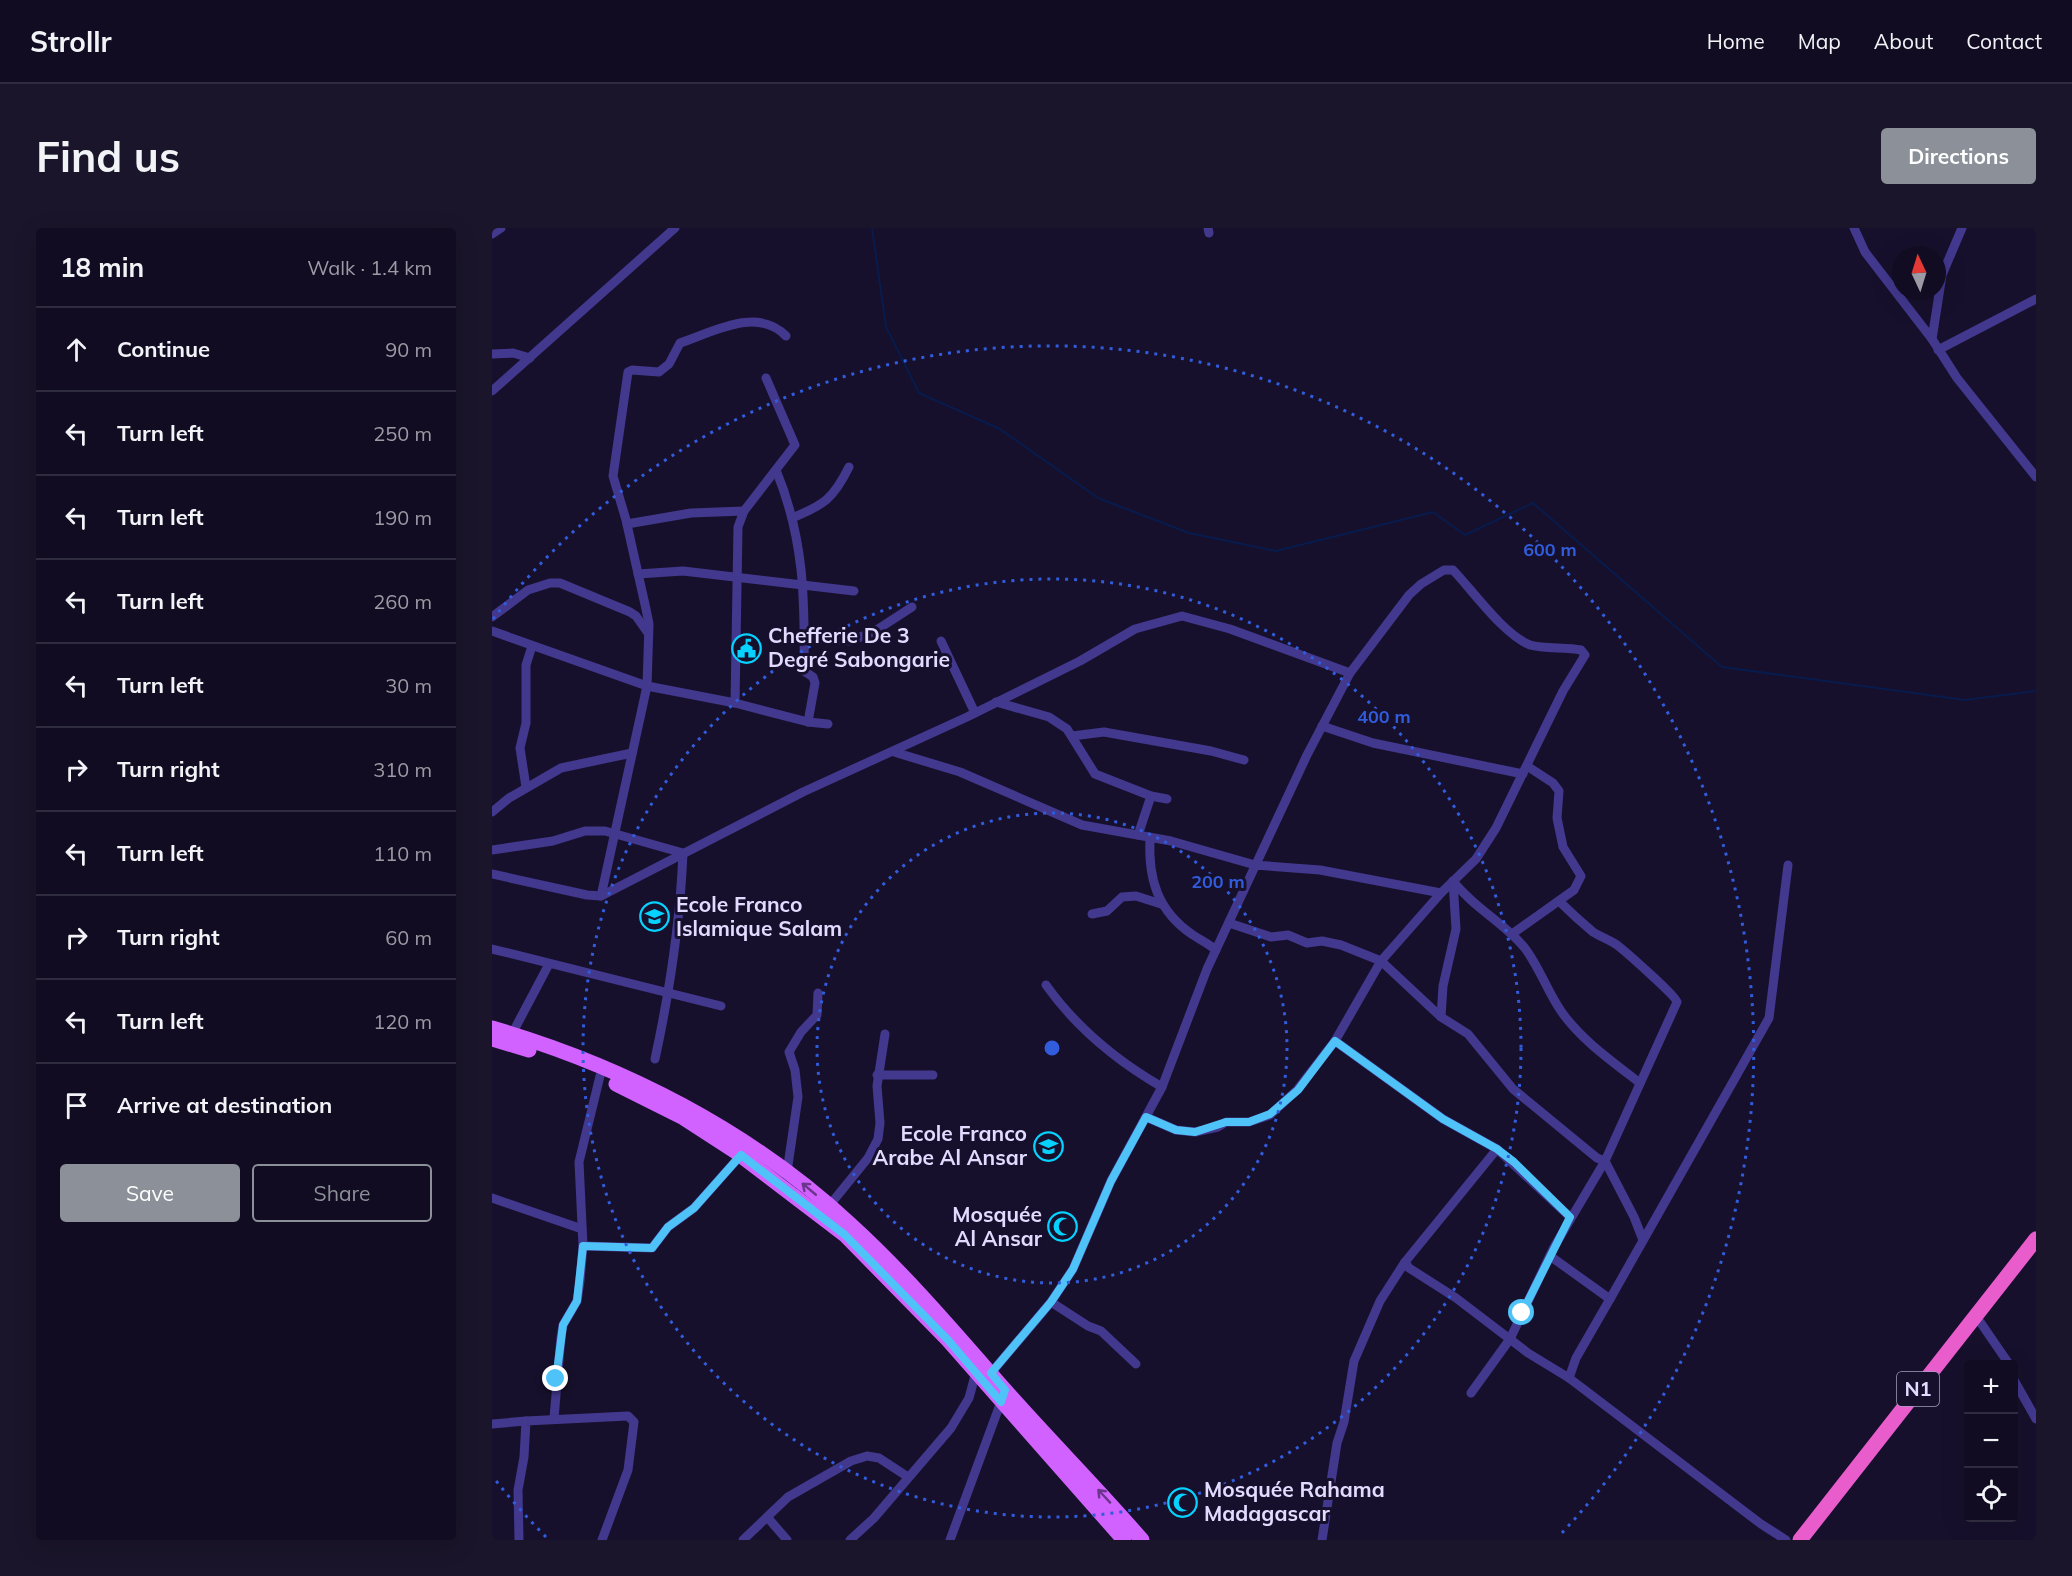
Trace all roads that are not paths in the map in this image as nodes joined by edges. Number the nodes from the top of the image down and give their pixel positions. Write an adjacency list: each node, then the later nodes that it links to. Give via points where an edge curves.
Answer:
1 (501, 228): 5 (street)
2 (675, 228): 11 (street)
3 (1854, 228): 8 (street, via 1865,252)
4 (1962, 228): 8 (street, via 1942,275)
5 (492, 234)
6 (2036, 299): 9 (street)
7 (786, 336): 19 (street, via 772,324 739,323 680,343 660,372 628,372 613,476)
8 (1932, 339): 9 (street)
9 (1938, 350): 16 (street)
10 (492, 354): 11 (street, via 513,353)
11 (530, 358): 13 (street)
12 (766, 378): 15 (street, via 795,443)
13 (492, 391)
14 (849, 467): 18 (street, via 838,490 822,506)
15 (776, 470): 17 (street); 18 (street)
16 (2036, 477)
17 (744, 511): 19 (street, via 691,513); 21 (street, via 738,527)
18 (792, 518): 22 (street)
19 (627, 524): 20 (street)
20 (638, 574): 21 (street, via 683,571); 25 (street)
21 (738, 578): 22 (street); 36 (street)
22 (804, 586): 23 (street); 31 (street)
23 (854, 591)
24 (912, 608): 31 (street, via 851,641)
25 (646, 609): 26 (street); 29 (street)
26 (636, 616): 27 (street, via 581,591 550,583 528,590); 29 (street)
27 (492, 617)
28 (492, 631): 32 (street)
29 (648, 633): 34 (street)
30 (941, 640): 37 (street)
31 (804, 642): 38 (street, via 804,671 815,683)
32 (532, 646): 34 (street); 46 (street, via 526,665 526,723 520,748)
33 (1350, 674): 35 (street, via 1230,629 1182,616 1135,629); 40 (street); 45 (street, via 1409,595 1442,572 1453,570 1521,639 1531,645 1562,646 1584,652)
34 (647, 686): 36 (street); 43 (street)
35 (996, 702): 37 (street); 41 (street, via 1049,717)
36 (735, 703): 38 (street)
37 (975, 713): 42 (street)
38 (808, 722): 39 (street)
39 (828, 724)
40 (1322, 726): 45 (street, via 1373,743); 55 (street)
41 (1072, 736): 44 (street, via 1104,732); 47 (street, via 1095,774)
42 (894, 752): 51 (street, via 960,772 1082,825); 54 (street, via 803,792)
43 (632, 753): 46 (street, via 561,768); 50 (street)
44 (1244, 760)
45 (1525, 770): 58 (street, via 1476,859); 61 (street, via 1553,783 1559,791 1557,819 1563,847 1581,876 1574,890)
46 (526, 787): 49 (street)
47 (1151, 796): 48 (street); 51 (street)
48 (1167, 799)
49 (492, 812)
50 (615, 832): 53 (street, via 585,831 553,841); 54 (street); 60 (street)
51 (1138, 835): 52 (street)
52 (1150, 838): 55 (street); 62 (street, via 1152,878)
53 (492, 850)
54 (684, 853): 60 (street); 72 (street, via 681,913)
55 (1255, 865): 59 (street, via 1320,870); 64 (street)
56 (1788, 865): 96 (street, via 1769,1018)
57 (492, 874): 60 (street)
58 (1453, 881): 59 (street); 65 (street, via 1466,898); 74 (street, via 1456,929 1443,986)
59 (1441, 893): 68 (street)
60 (601, 896)
61 (1559, 901): 65 (street); 84 (street, via 1595,933 1626,952 1676,998 1663,1038)
62 (1161, 904): 63 (street, via 1136,896 1122,897 1107,911); 67 (street, via 1192,934)
63 (1092, 914)
64 (1228, 923): 67 (street); 68 (street, via 1271,937 1288,935 1307,943 1341,945)
65 (1512, 934): 84 (street, via 1526,950 1563,1014)
66 (492, 949): 69 (street)
67 (1216, 950): 85 (street)
68 (1381, 961): 74 (street); 79 (street)
69 (549, 964): 72 (street); 76 (street)
70 (1046, 985): 85 (street, via 1065,1011 1100,1042 1131,1069)
71 (818, 993): 90 (street, via 817,1015 789,1052 798,1097)
72 (669, 994): 73 (street); 80 (street)
73 (721, 1006)
74 (1441, 1017): 89 (street, via 1467,1034 1513,1089)
75 (492, 1028): 76 (main road)
76 (512, 1034): 90 (main road, via 603,1066 665,1096)
77 (885, 1034): 81 (street)
78 (492, 1039): 83 (main road)
79 (1335, 1041): 86 (street, via 1298,1090 1270,1114 1195,1132 1176,1130); 87 (street, via 1443,1119)
80 (655, 1059)
81 (878, 1075): 82 (street); 92 (street, via 878,1139 868,1158)
82 (933, 1075)
83 (600, 1076): 88 (main road, via 682,1117); 94 (street, via 579,1162)
84 (1640, 1083): 89 (street)
85 (1162, 1087): 86 (street)
86 (1146, 1117): 101 (street, via 1111,1181 1073,1269)
87 (1497, 1149): 93 (street); 99 (street)
88 (741, 1155): 97 (street, via 652,1248); 106 (main road, via 845,1235)
89 (1605, 1161): 93 (street); 96 (street)
90 (787, 1172): 92 (main road, one-way to 90)
91 (492, 1198): 94 (street)
92 (829, 1206): 106 (main road, via 962,1339)
93 (1570, 1217): 98 (street)
94 (582, 1229): 97 (street)
95 (2036, 1239): 102 (highway, N1)
96 (1643, 1240): 100 (street)
97 (583, 1246): 111 (street, via 577,1301 563,1325 561,1337)
98 (1550, 1257): 100 (street); 103 (street)
99 (1406, 1262): 103 (street); 125 (street, via 1380,1301 1354,1361)
100 (1610, 1299): 107 (street)
101 (1051, 1302): 105 (street, via 1101,1331); 106 (street)
102 (1976, 1316): 104 (street); 127 (highway, N1)
103 (1510, 1340): 107 (street); 109 (street)
104 (2006, 1360)
105 (1136, 1364)
106 (983, 1373): 110 (main road); 115 (street, via 956,1421)
107 (1569, 1378): 126 (street)
108 (2018, 1388): 112 (street)
109 (1471, 1394)
110 (1003, 1396): 122 (street); 123 (main road); 124 (main road, one-way to 110)
111 (555, 1418): 113 (street); 118 (street, via 628,1416 634,1422 628,1470)
112 (2036, 1419)
113 (526, 1421): 114 (street); 117 (street, via 518,1490)
114 (492, 1424)
115 (909, 1477): 116 (street, via 890,1463 867,1455 802,1487); 121 (street)
116 (768, 1518): 119 (street); 120 (street)
117 (519, 1540)
118 (602, 1540)
119 (743, 1540)
120 (788, 1540)
121 (849, 1540)
122 (950, 1540)
123 (1124, 1540)
124 (1142, 1540)
125 (1322, 1540)
126 (1786, 1540)
127 (1800, 1540)

